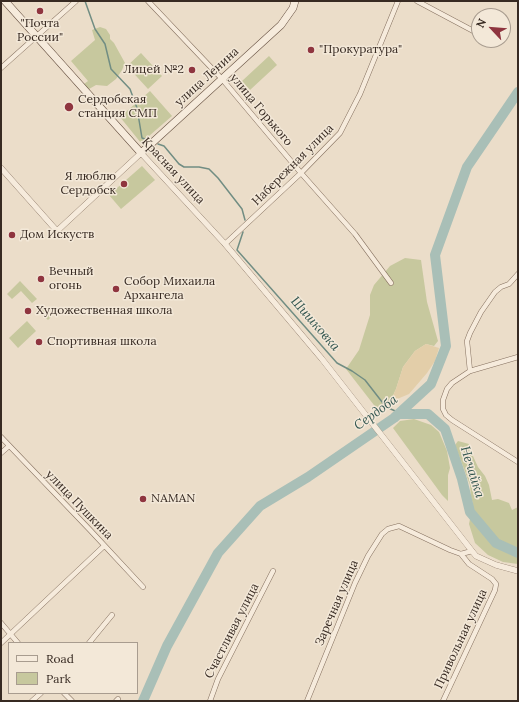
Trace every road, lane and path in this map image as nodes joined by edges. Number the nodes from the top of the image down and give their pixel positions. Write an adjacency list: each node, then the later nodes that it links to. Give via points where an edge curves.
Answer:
1 (5, 1): 8 (main road, Красная улица)
2 (76, 1): 8 (street)
3 (148, 1): 10 (street, улица Горького)
4 (295, 1): 10 (main road, улица Ленина, via 281,25)
5 (398, 1): 13 (street, Набережная улица, via 360,94 340,133)
6 (417, 1): 7 (street)
7 (471, 30)
8 (36, 36): 9 (street); 11 (main road, Красная улица)
9 (1, 68)
10 (222, 79): 11 (main road, улица Ленина); 13 (street, улица Горького)
11 (141, 153): 12 (street, улица Ленина, via 57,231); 14 (street, Красная улица)
12 (1, 168)
13 (301, 173): 14 (street, Набережная улица); 16 (street, улица Горького, via 355,234)
14 (225, 244): 24 (street, Красная улица, via 322,359)
15 (518, 274): 18 (street, via 509,284 495,292 470,332 467,341)
16 (391, 283)
17 (518, 357): 18 (street)
18 (470, 372): 22 (street, via 447,389 443,400 446,415)
19 (1, 437): 20 (street, улица Пушкина)
20 (9, 446): 21 (street); 23 (street, улица Пушкина)
21 (1, 453)
22 (518, 462)
23 (104, 546): 28 (street, улица Пушкина); 31 (street)
24 (472, 551): 25 (street); 27 (street, Красная улица, via 489,563)
25 (461, 554): 38 (street, Заречная улица, via 399,526 392,527 382,534 355,583); 39 (street, Привольная улица, via 469,564 496,584)
26 (273, 571): 37 (street, Счастливая улица, via 218,679)
27 (518, 571)
28 (142, 587)
29 (112, 615): 33 (street)
30 (1, 623): 31 (street)
31 (11, 635): 32 (street); 34 (street)
32 (17, 642)
33 (90, 642)
34 (1, 643)
35 (40, 694): 36 (street)
36 (32, 701)
37 (210, 701)
38 (307, 701)
39 (443, 701)

